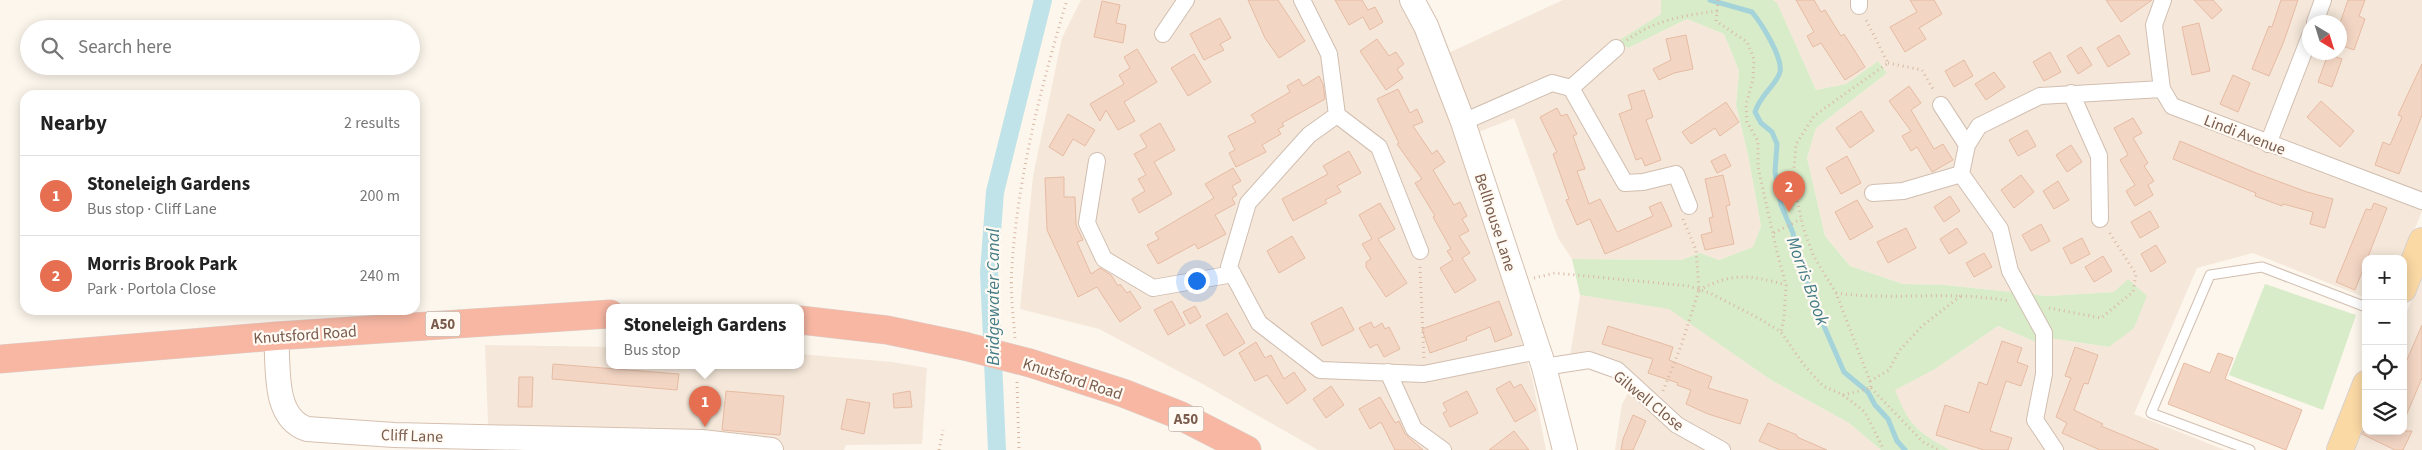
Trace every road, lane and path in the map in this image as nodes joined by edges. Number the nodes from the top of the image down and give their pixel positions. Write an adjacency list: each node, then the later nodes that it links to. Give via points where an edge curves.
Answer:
1 (1067, 0): 46 (path, via 1050,54 1022,181 1012,267)
2 (1186, 0): 11 (street)
3 (1302, 0): 19 (street, via 1329,54)
4 (1412, 0): 20 (street, Bellhouse Lane, via 1426,26)
5 (1718, 0): 9 (path)
6 (2163, 0): 16 (street, via 2154,25)
7 (2323, 0): 10 (street)
8 (1859, 3): 14 (path)
9 (1718, 11): 12 (path, via 1679,16 1642,29); 30 (path, via 1716,21 1747,42 1754,59 1746,105 1747,122 1758,141 1758,167)
10 (2317, 15)
11 (1163, 34)
12 (1616, 48): 15 (street)
13 (2302, 57): 21 (street)
14 (1888, 63): 18 (path, via 1922,70); 28 (path, via 1814,116 1796,144 1793,181)
15 (1571, 88): 20 (street, via 1552,83); 26 (street, via 1625,183 1676,174)
16 (2162, 89): 17 (street); 21 (street, Lindi Avenue, via 2172,106)
17 (2070, 93): 22 (street, via 2040,96 1979,126); 29 (street, via 2099,156)
18 (1941, 105): 22 (street)
19 (1337, 115): 32 (street, via 1379,148); 33 (street, via 1308,135 1248,202 1229,266)
20 (1463, 122): 35 (street, Bellhouse Lane)
21 (2268, 144): 27 (street, Lindi Avenue)
22 (1967, 145): 24 (street)
23 (1097, 161): 33 (street, via 1087,223 1104,258 1153,288)
24 (1961, 174): 25 (street, via 1903,191); 65 (street, via 2000,229 2010,271 2044,334 2044,374 2035,420)
25 (1873, 192)
26 (1687, 200): 37 (path, via 1673,197 1696,250)
27 (2422, 201)
28 (1802, 219): 30 (path); 49 (path, via 1813,255 1836,293)
29 (2100, 219)
30 (1774, 233): 36 (path)
31 (2422, 241): 34 (main road)
32 (1420, 251): 48 (path)
33 (1233, 274): 47 (street, Gilwell Close, via 1259,323 1320,370)
34 (2407, 279)
35 (1516, 283): 37 (path, via 1555,273 1689,286); 45 (street, Bellhouse Lane)
36 (1786, 285): 37 (path, via 1739,276 1720,279); 42 (path)
37 (1699, 290): 42 (path); 53 (path)
38 (1963, 294): 49 (path, via 1922,326 1900,351 1889,370)
39 (2362, 305): 66 (lane, via 2262,267 2210,275 2151,413)
40 (606, 314): 43 (highway, Knutsford Road / A50)
41 (804, 320): 46 (highway, Knutsford Road / A50, bridge, via 887,330)
42 (1780, 332): 52 (path, via 1823,386)
43 (276, 336): 44 (highway, Knutsford Road / A50); 55 (street, Cliff Lane, via 281,404 293,423 307,429)
44 (0, 359)
45 (1541, 359): 48 (street, Gilwell Close); 53 (street, Gilwell Close, via 1589,360 1617,370); 61 (street, Bellhouse Lane)
46 (1021, 362): 58 (path); 59 (highway, Knutsford Road / A50, via 1123,393)
47 (1388, 372): 48 (street, Gilwell Close); 60 (street, via 1414,429)
48 (1424, 374)
49 (1870, 381): 50 (path)
50 (1869, 389): 52 (path); 64 (path, via 1923,442)
51 (2364, 390): 67 (main road)
52 (1843, 395): 63 (path, via 1865,412)
53 (1656, 407): 62 (street, Gilwell Close, via 1677,425)
54 (943, 430): 57 (path)
55 (702, 446): 56 (street, Cliff Lane)
56 (771, 450)
57 (938, 450)
58 (1019, 450)
59 (1247, 450)
60 (1442, 450)
61 (1565, 450)
62 (1722, 450)
63 (1884, 450)
64 (1939, 450)
65 (2055, 450)
66 (2250, 450)
67 (2340, 450)

